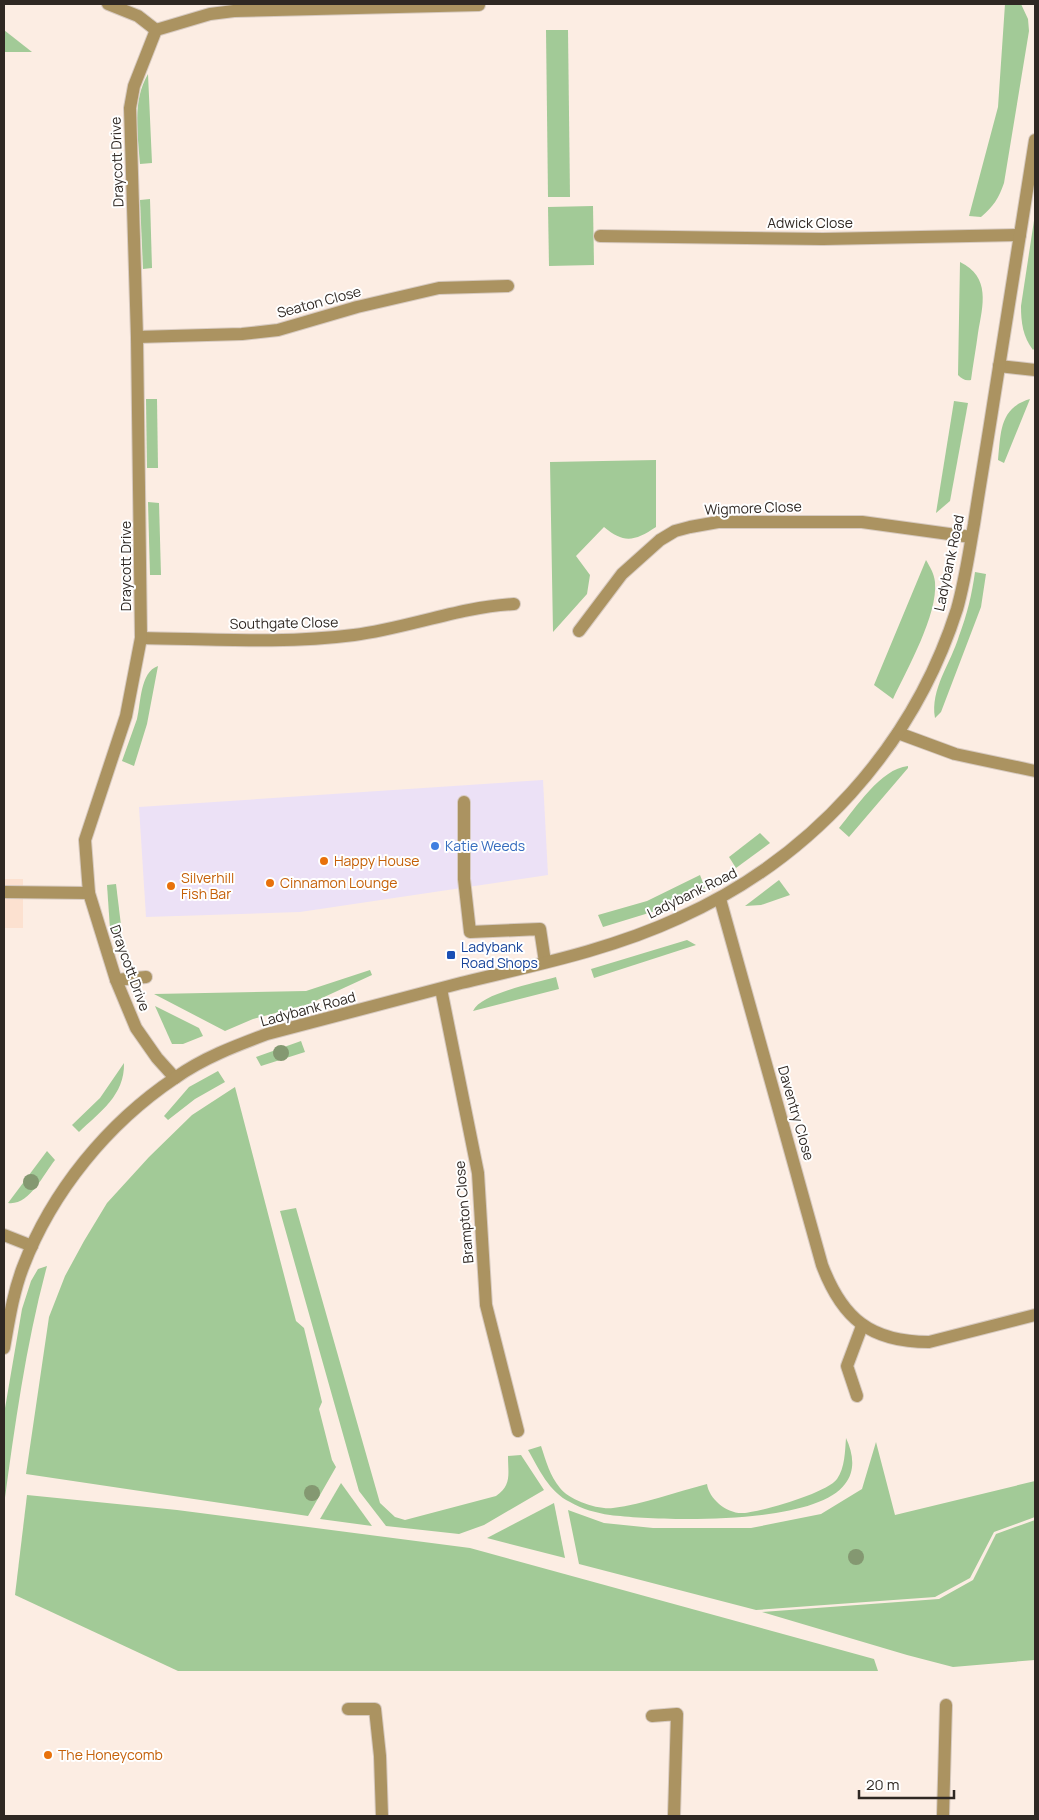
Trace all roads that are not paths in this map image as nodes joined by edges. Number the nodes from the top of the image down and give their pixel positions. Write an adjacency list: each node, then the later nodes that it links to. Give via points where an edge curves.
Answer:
1 (108, 4): 3 (street, via 138,16)
2 (479, 5): 3 (street, via 234,11 210,14)
3 (156, 30): 8 (street, Draycott Drive, via 134,86 130,108)
4 (1035, 140): 5 (street, Ladybank Road)
5 (1020, 235): 6 (street, Adwick Close, via 823,239); 9 (street, Ladybank Road)
6 (600, 236)
7 (508, 286): 8 (street, Seaton Close, via 439,288 278,330)
8 (137, 337): 14 (street, Draycott Drive)
9 (999, 366): 10 (street); 11 (street, Ladybank Road)
10 (1035, 370)
11 (971, 537): 13 (street, Wigmore Close, via 862,522 718,522 690,527 674,531 660,540 622,574); 15 (street, Ladybank Road, via 951,626 924,689)
12 (514, 604): 14 (street, Southgate Close, via 484,606 357,635 322,639)
13 (579, 632)
14 (141, 638): 19 (street, Draycott Drive, via 126,716 85,840)
15 (898, 732): 16 (street, via 955,754); 20 (street, Ladybank Road, via 860,784 816,830 777,864)
16 (1035, 771)
17 (464, 802): 21 (street, via 464,879 470,932 540,929)
18 (4, 892): 19 (street)
19 (89, 893): 23 (street, Draycott Drive)
20 (720, 899): 21 (street, Ladybank Road, via 651,930); 29 (street, Daventry Close, via 822,1265 837,1297)
21 (545, 962): 24 (street, Ladybank Road)
22 (146, 977): 23 (street)
23 (116, 980): 25 (street, Draycott Drive, via 136,1028)
24 (441, 989): 25 (street, Ladybank Road, via 267,1034 229,1048); 32 (street, Brampton Close, via 478,1173 486,1305)
25 (175, 1078): 27 (street, Ladybank Road, via 140,1105 90,1155 52,1207)
26 (4, 1235): 27 (street)
27 (32, 1246): 30 (street, Ladybank Road, via 16,1288)
28 (1035, 1316): 29 (street, Daventry Close, via 929,1342 896,1339)
29 (862, 1326): 31 (street, via 847,1366)
30 (4, 1348)
31 (857, 1396)
32 (518, 1431)
33 (946, 1704): 38 (street)
34 (348, 1709): 36 (street, via 375,1709)
35 (652, 1716): 37 (street, via 677,1714)
36 (382, 1816)
37 (674, 1816)
38 (943, 1816)

